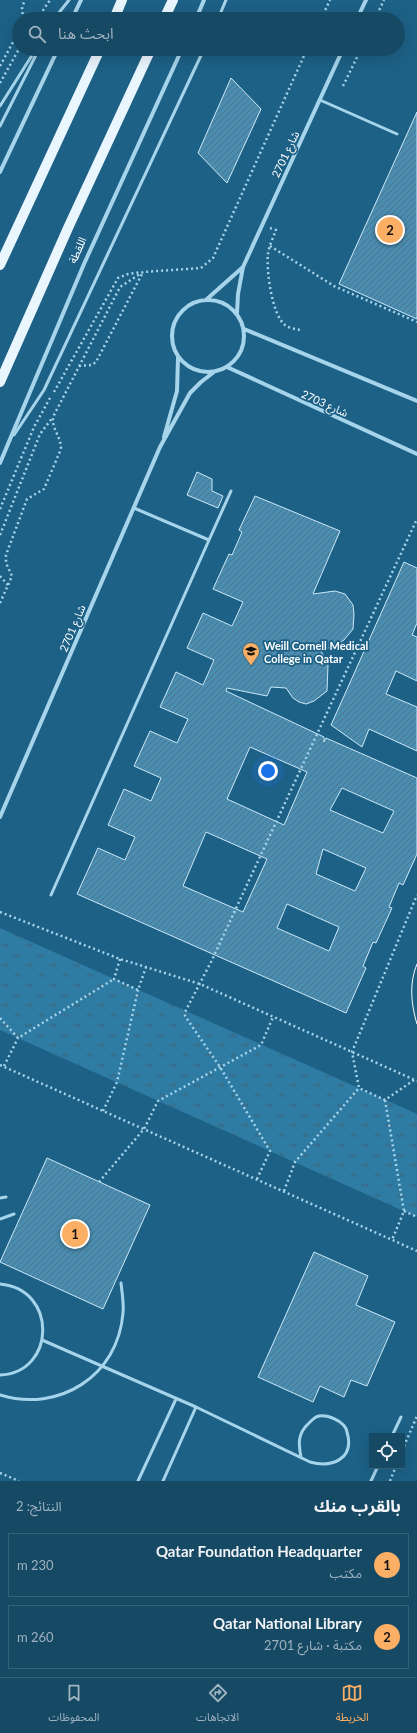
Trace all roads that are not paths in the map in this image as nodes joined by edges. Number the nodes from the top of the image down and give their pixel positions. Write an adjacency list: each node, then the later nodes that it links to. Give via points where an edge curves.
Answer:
1 (69, 0): 8 (lane)
2 (81, 0): 9 (street)
3 (122, 0): 10 (main road)
4 (173, 0): 11 (main road)
5 (204, 0): 12 (street)
6 (226, 0): 13 (lane)
7 (366, 0): 14 (street)
8 (59, 12)
9 (75, 12)
10 (117, 12)
11 (167, 12)
12 (199, 12)
13 (221, 12)
14 (360, 12)
15 (32, 56): 24 (lane)
16 (36, 56): 25 (lane)
17 (55, 56): 27 (street)
18 (97, 56): 28 (main road)
19 (148, 56): 36 (main road, اللقطة)
20 (179, 56): 38 (street, اللقطة, via 84,264)
21 (201, 56): 38 (lane, via 44,390)
22 (340, 56): 23 (street, شارع 2701)
23 (320, 100): 26 (lane); 29 (street, شارع 2701)
24 (0, 106)
25 (0, 126)
26 (397, 134)
27 (0, 172)
28 (0, 265)
29 (243, 266): 30 (street, شارع 2701); 31 (street, شارع 2701)
30 (207, 299): 31 (street, via 229,305); 33 (street, via 196,301 178,315 171,336)
31 (237, 313): 32 (street)
32 (244, 329): 34 (street, via 241,351); 37 (street)
33 (178, 357): 35 (street, via 194,370); 39 (street, شارع 2701, via 177,391)
34 (227, 367): 35 (street); 40 (street, شارع 2703)
35 (214, 372): 39 (street, شارع 2701, via 190,393)
36 (0, 382)
37 (417, 401)
38 (7, 444): 41 (street, اللقطة)
39 (160, 447): 43 (street, شارع 2701)
40 (417, 454)
41 (0, 463)
42 (231, 491): 44 (lane)
43 (134, 508): 44 (lane); 45 (street, شارع 2701)
44 (209, 540): 46 (lane)
45 (0, 817)
46 (51, 895)
47 (6, 1197): 48 (lane)
48 (0, 1198)
49 (14, 1214): 50 (lane)
50 (0, 1219)
51 (121, 1283): 54 (lane, via 124,1313 121,1327 117,1341)
52 (0, 1284): 53 (lane, via 16,1288 32,1300 41,1314)
53 (42, 1340): 54 (lane); 55 (lane, via 35,1355 24,1367)
54 (102, 1366): 56 (lane, via 80,1386 54,1397 24,1400); 57 (lane)
55 (0, 1375)
56 (0, 1395)
57 (176, 1399): 58 (lane); 63 (lane)
58 (196, 1407): 61 (lane); 64 (lane)
59 (401, 1417): 60 (lane)
60 (393, 1433)
61 (301, 1457): 61 (lane, via 321,1465 341,1459 348,1447 347,1430 340,1421 327,1416 316,1417 302,1429 298,1443)
62 (377, 1469): 65 (lane)
63 (138, 1481)
64 (163, 1481)
65 (371, 1481)

